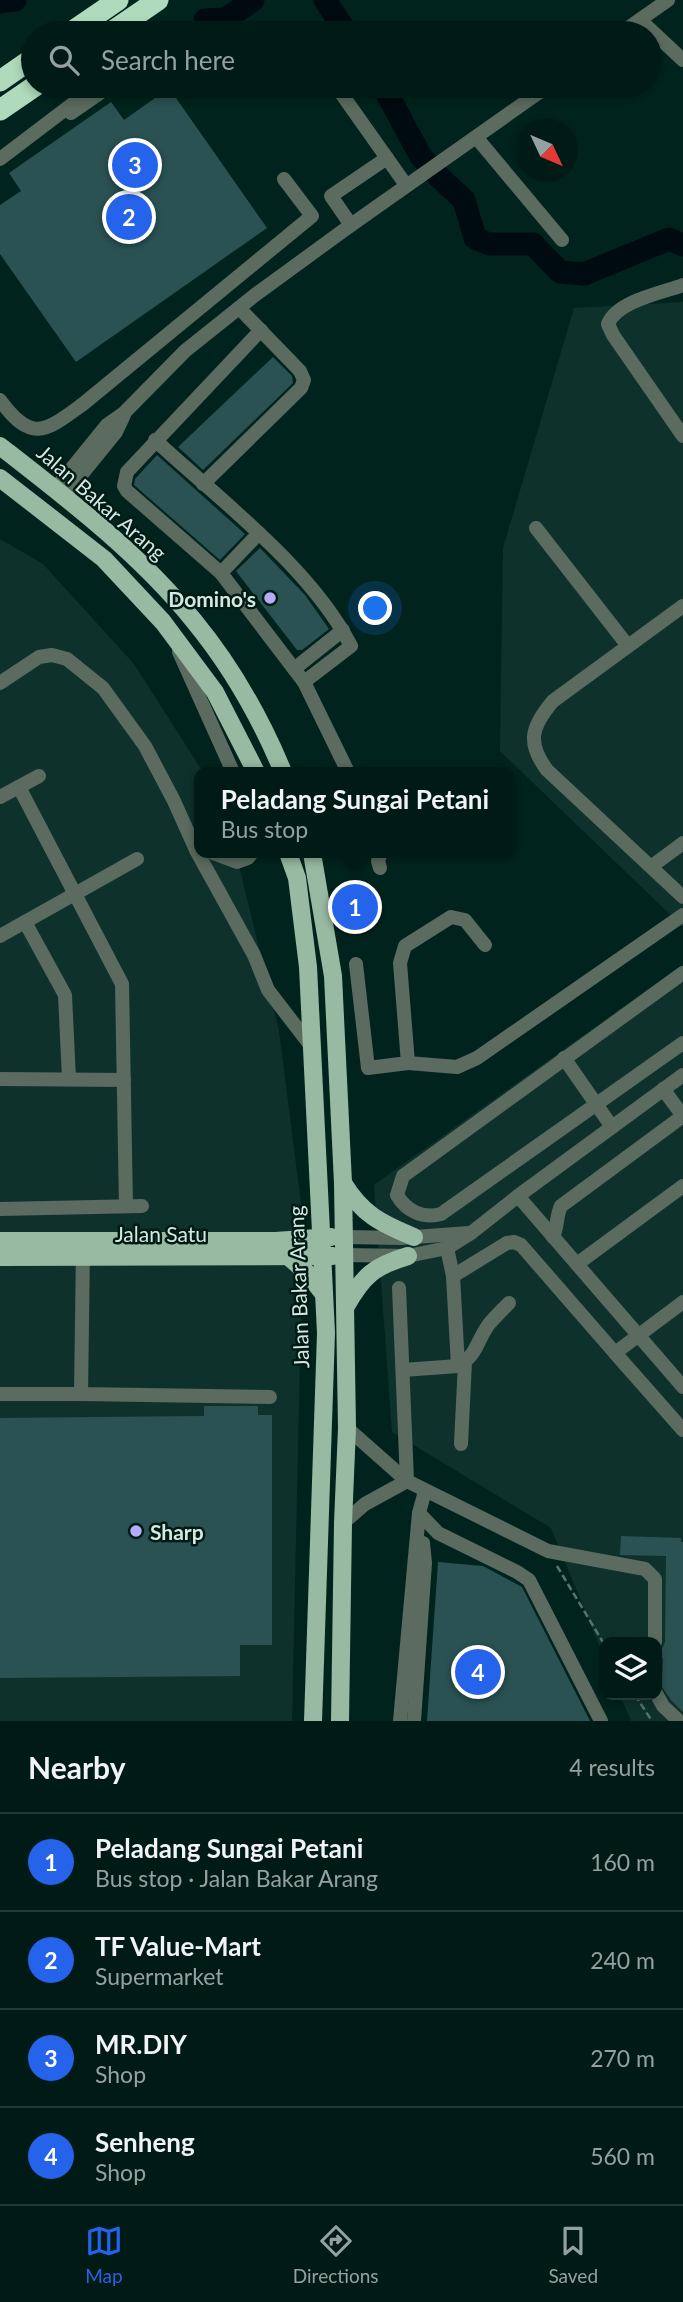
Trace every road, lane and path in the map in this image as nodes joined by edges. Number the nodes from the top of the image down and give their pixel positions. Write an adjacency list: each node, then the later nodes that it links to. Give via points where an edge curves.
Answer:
1 (118, 0): 5 (highway)
2 (158, 0): 6 (highway)
3 (668, 0): 4 (street)
4 (640, 20)
5 (87, 21)
6 (127, 21)
7 (662, 40): 8 (street)
8 (683, 60)
9 (21, 66): 10 (highway)
10 (0, 81)
11 (21, 95): 16 (highway)
12 (75, 98): 17 (street)
13 (93, 98): 17 (street, via 49,129)
14 (344, 98): 19 (street)
15 (531, 98): 18 (street)
16 (0, 110)
17 (36, 131): 20 (street)
18 (476, 137): 22 (street); 24 (street)
19 (387, 158): 22 (street); 23 (street, via 331,196)
20 (0, 159)
21 (284, 179): 25 (street, via 312,216)
22 (410, 182): 23 (street)
23 (351, 225): 27 (street)
24 (562, 240)
25 (238, 274): 27 (street); 30 (street, via 51,427 37,430 25,425)
26 (683, 285): 31 (street, via 625,305 608,324)
27 (255, 295): 28 (street)
28 (239, 308): 29 (street); 36 (street, via 185,351 107,425)
29 (261, 330): 32 (street); 35 (street, via 300,372 301,388)
30 (0, 400)
31 (683, 436)
32 (155, 440): 35 (street); 39 (street, via 127,472 124,486)
33 (0, 446): 36 (main road, Jalan Bakar Arang)
34 (0, 478): 41 (main road, Jalan Bakar Arang, via 104,559)
35 (203, 484): 38 (street)
36 (60, 493): 49 (main road, Jalan Bakar Arang, via 150,572 195,621 241,687)
37 (536, 528): 43 (street)
38 (259, 533): 39 (street); 42 (street, via 316,593)
39 (221, 573): 44 (street)
40 (683, 606): 43 (street)
41 (163, 622): 47 (street); 48 (main road, Jalan Bakar Arang, via 215,692)
42 (343, 630): 44 (street); 45 (street, via 351,646)
43 (628, 646): 65 (street, via 553,701 533,738 535,755 547,770)
44 (294, 669): 45 (street)
45 (304, 682): 50 (street)
46 (0, 683): 54 (street, via 39,657 67,659 103,688 145,746)
47 (231, 767)
48 (253, 767)
49 (281, 767)
50 (346, 767)
51 (39, 776): 52 (street)
52 (19, 786): 53 (street); 67 (street)
53 (0, 797)
54 (174, 801): 55 (street); 57 (street)
55 (194, 829)
56 (683, 842): 65 (street)
57 (194, 846)
58 (200, 858): 76 (street, via 268,990)
59 (227, 858): 60 (street, via 237,862)
60 (248, 858)
61 (290, 858): 76 (main road, Jalan Bakar Arang, via 297,878 308,967)
62 (313, 858): 87 (main road, via 333,976)
63 (378, 858): 66 (street)
64 (138, 859): 67 (street)
65 (652, 866): 68 (street)
66 (380, 868)
67 (75, 894): 70 (street); 82 (street, via 122,984)
68 (683, 897)
69 (683, 915): 78 (street, via 467,1064)
70 (25, 922): 71 (street); 81 (street, via 65,995)
71 (0, 936)
72 (485, 945): 78 (street, via 465,920 451,917 405,946 400,963)
73 (356, 964): 78 (street, via 368,1068)
74 (683, 973): 77 (street)
75 (683, 1043): 84 (street)
76 (311, 1046): 90 (main road, Jalan Bakar Arang)
77 (564, 1058): 84 (street); 84 (street, via 403,1176 397,1195 403,1206 415,1213 441,1214)
78 (408, 1063)
79 (683, 1075): 83 (street)
80 (0, 1079): 81 (street)
81 (69, 1079): 82 (street)
82 (124, 1080): 91 (street)
83 (663, 1089): 85 (street); 86 (street)
84 (595, 1104): 86 (street)
85 (683, 1116): 98 (street, via 561,1206)
86 (612, 1127): 89 (street)
87 (343, 1183): 96 (main road); 97 (main road, via 371,1217)
88 (683, 1186): 108 (street)
89 (518, 1196): 94 (street); 98 (street)
90 (318, 1205): 95 (main road, Jalan Bakar Arang); 100 (main road, via 302,1229)
91 (126, 1206): 92 (street); 93 (street)
92 (142, 1206)
93 (0, 1209)
94 (471, 1233): 97 (street); 101 (street)
95 (321, 1237): 96 (main road, Jalan Satu); 100 (main road, Jalan Satu); 105 (main road, Jalan Bakar Arang)
96 (345, 1237): 97 (street); 103 (main road)
97 (414, 1237)
98 (554, 1237): 108 (street)
99 (0, 1241): 102 (main road, Jalan Satu)
100 (276, 1241): 102 (main road, Jalan Satu)
101 (447, 1248): 106 (street); 109 (street)
102 (83, 1249): 104 (main road, Jalan Satu); 107 (main road, Jalan Satu); 121 (street)
103 (344, 1255): 105 (main road, Jalan Satu); 106 (street); 114 (main road)
104 (288, 1256): 105 (main road, Jalan Satu); 111 (main road)
105 (323, 1256): 111 (main road, Jalan Bakar Arang)
106 (408, 1256): 114 (main road, via 370,1272)
107 (0, 1257)
108 (577, 1264): 115 (street)
109 (453, 1276): 116 (street, via 507,1244 521,1245); 117 (street)
110 (399, 1288): 118 (street)
111 (324, 1294): 136 (main road, Jalan Bakar Arang)
112 (683, 1302): 115 (street)
113 (509, 1303): 117 (street, via 489,1324 475,1353)
114 (346, 1306): 123 (main road)
115 (639, 1335): 116 (street); 119 (street)
116 (615, 1353): 124 (street)
117 (461, 1364): 118 (street); 125 (street)
118 (403, 1370): 126 (street)
119 (683, 1387)
120 (0, 1394): 121 (street)
121 (81, 1394): 122 (street)
122 (270, 1397)
123 (347, 1428): 126 (street); 129 (main road)
124 (683, 1430)
125 (461, 1444)
126 (407, 1481): 127 (street); 129 (street)
127 (425, 1491): 128 (street); 130 (street)
128 (419, 1513): 135 (street); 138 (street, via 438,1533 529,1580)
129 (342, 1523): 137 (main road)
130 (548, 1551): 131 (path); 132 (street, via 650,1572 655,1579)
131 (600, 1637)
132 (655, 1637)
133 (638, 1700): 139 (path)
134 (660, 1700): 140 (street)
135 (407, 1719)
136 (313, 1721)
137 (340, 1721)
138 (601, 1721)
139 (652, 1721)
140 (679, 1721)

